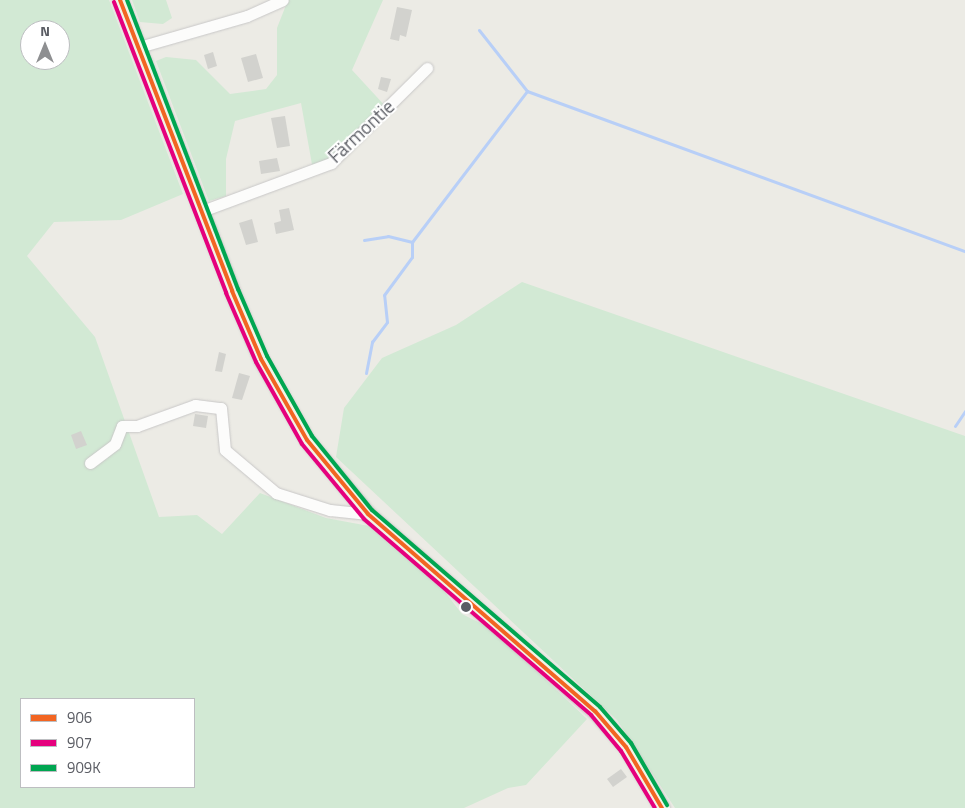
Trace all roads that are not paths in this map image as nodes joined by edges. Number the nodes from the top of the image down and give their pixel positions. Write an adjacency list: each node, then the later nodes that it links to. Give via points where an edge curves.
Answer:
1 (120, 0): 3 (main road)
2 (283, 0): 3 (street, via 247,16)
3 (138, 47): 5 (main road)
4 (427, 68): 5 (street, Färmontie, via 331,163)
5 (202, 211): 7 (main road, via 257,350 287,409 335,478)
6 (90, 463): 7 (street, via 115,444 122,426 137,426 195,405 221,408 225,450 276,493 330,510)
7 (368, 514): 8 (main road, via 595,712 626,748)
8 (662, 808)

